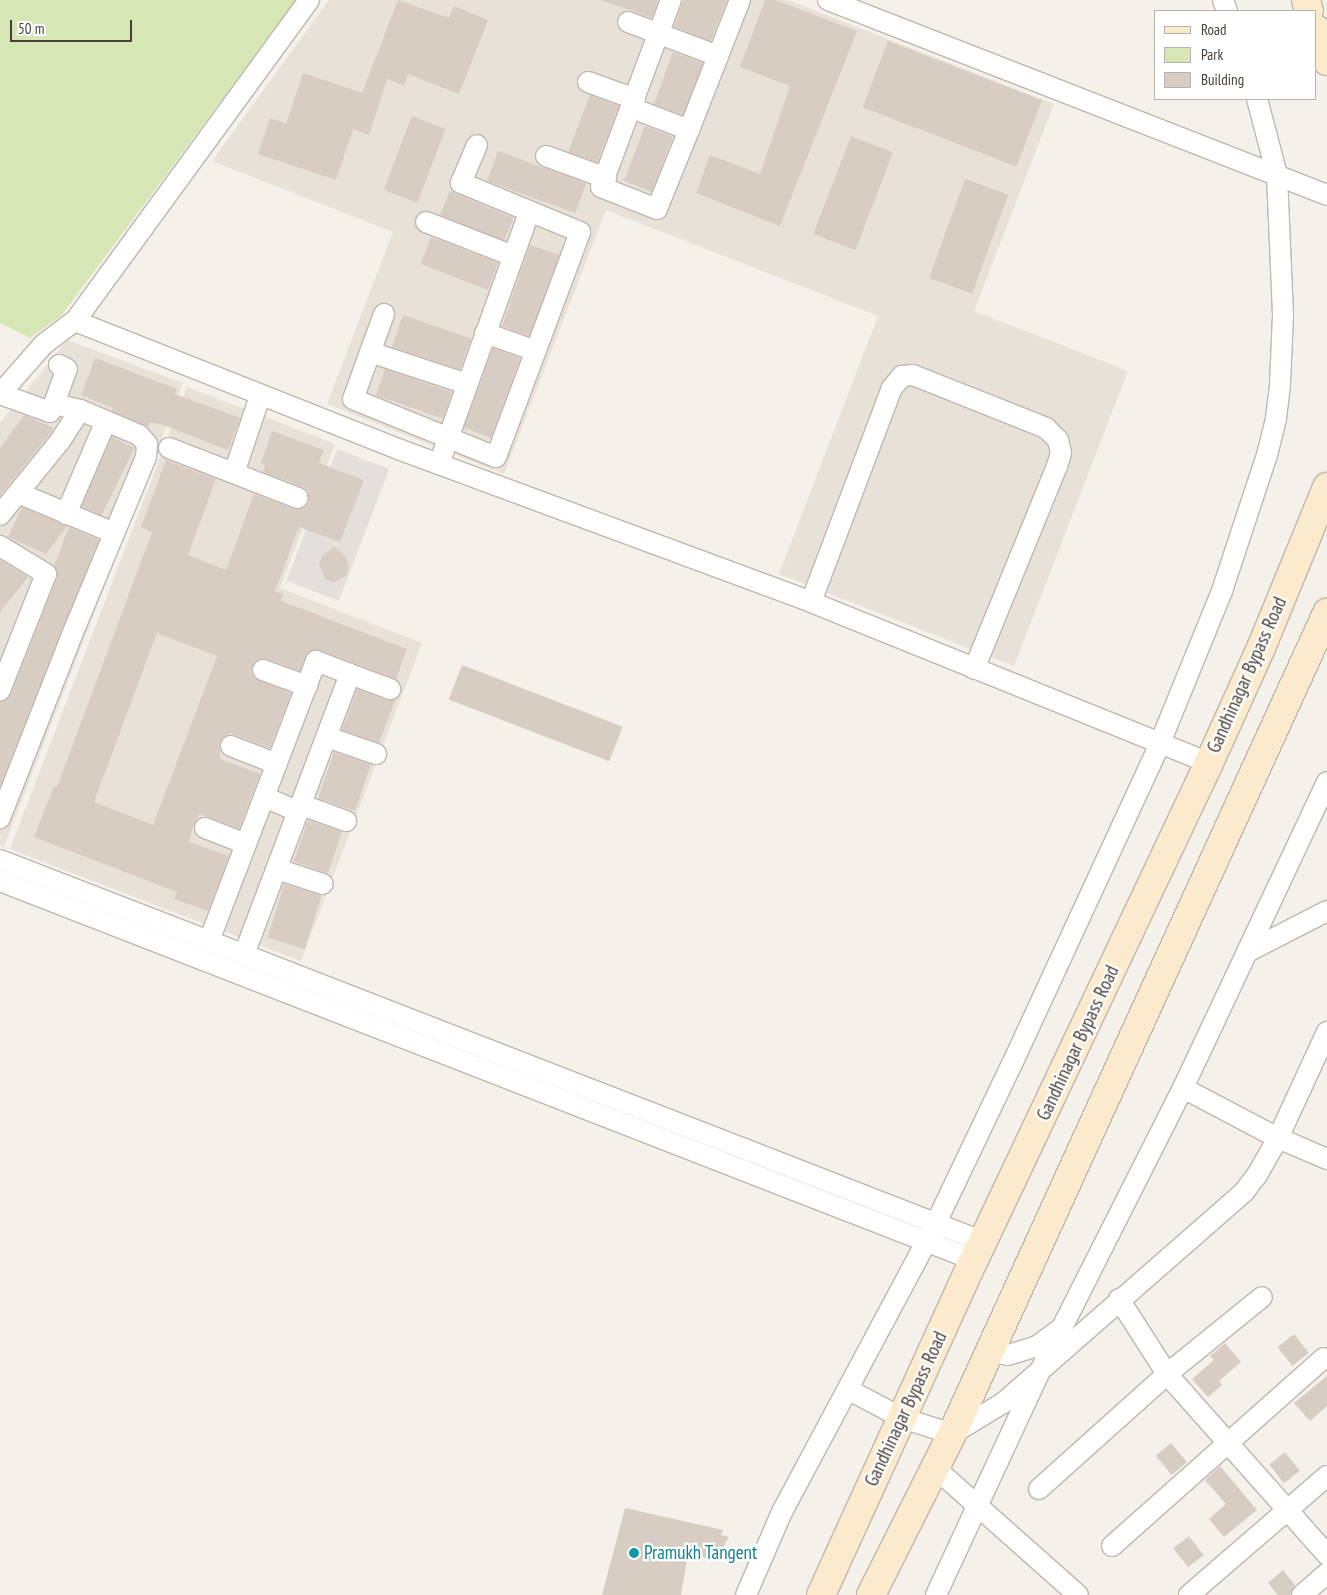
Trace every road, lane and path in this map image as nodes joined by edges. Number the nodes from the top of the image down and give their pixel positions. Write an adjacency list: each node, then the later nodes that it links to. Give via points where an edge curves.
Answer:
1 (308, 0): 23 (street)
2 (672, 0): 7 (street)
3 (740, 0): 8 (street)
4 (828, 0): 16 (street)
5 (628, 22): 7 (street)
6 (1317, 32): 9 (main road)
7 (659, 34): 8 (street); 12 (street)
8 (718, 56): 13 (street)
9 (1327, 61)
10 (588, 82): 12 (street)
11 (1257, 100): 16 (street)
12 (633, 103): 13 (street); 17 (street)
13 (690, 130): 17 (street, via 657,209 601,187)
14 (477, 145): 19 (street, via 461,183)
15 (546, 156): 17 (street)
16 (1277, 176): 18 (street); 54 (street, via 1283,314 1276,418 1222,591)
17 (606, 178)
18 (1327, 195)
19 (529, 212): 21 (street); 25 (street, via 580,232)
20 (426, 222): 21 (street)
21 (513, 256): 24 (street)
22 (384, 314): 26 (street)
23 (75, 321): 29 (street, via 44,344); 30 (street)
24 (485, 333): 25 (street); 28 (street)
25 (536, 351): 34 (street, via 496,456)
26 (370, 352): 28 (street); 34 (street, via 353,399)
27 (59, 366): 31 (street, via 67,369)
28 (467, 384): 34 (street)
29 (0, 394): 31 (street, via 50,412)
30 (260, 396): 36 (street); 37 (street)
31 (54, 404): 32 (street)
32 (80, 410): 33 (street); 39 (street, via 60,441)
33 (106, 421): 42 (street); 43 (street, via 139,436 147,444 146,457)
34 (448, 436): 36 (street)
35 (169, 448): 37 (street)
36 (439, 464): 45 (street)
37 (234, 473): 40 (street)
38 (1327, 487): 57 (main road, Gandhinagar Bypass Road, via 1261,648)
39 (18, 493): 41 (street); 42 (street)
40 (298, 498)
41 (0, 514)
42 (66, 514): 43 (street)
43 (114, 533): 62 (street)
44 (0, 546): 52 (street, via 46,574)
45 (811, 602): 47 (street); 47 (street, via 892,388 902,376 913,375 1046,428 1058,440 1061,454 1058,466)
46 (1327, 613): 84 (main road)
47 (974, 669): 54 (street)
48 (263, 670): 50 (street)
49 (350, 674): 50 (street, via 316,661); 51 (street); 53 (street)
50 (307, 686): 58 (street)
51 (390, 689)
52 (0, 690)
53 (327, 737): 56 (street); 61 (street)
54 (1160, 743): 57 (street); 78 (street)
55 (231, 746): 58 (street)
56 (376, 754)
57 (1209, 763): 80 (main road, Gandhinagar Bypass Road)
58 (277, 764): 60 (street)
59 (1327, 782): 72 (street)
60 (264, 797): 61 (street); 65 (street)
61 (300, 809): 63 (street); 67 (street)
62 (0, 818)
63 (346, 821)
64 (205, 828): 65 (street)
65 (246, 844): 71 (street)
66 (0, 860): 71 (street)
67 (277, 869): 69 (street); 73 (street)
68 (0, 882): 79 (street)
69 (323, 884)
70 (1327, 911): 72 (street)
71 (209, 942): 73 (street)
72 (1247, 952): 75 (street)
73 (244, 955): 78 (street)
74 (1327, 1032): 76 (street)
75 (1183, 1088): 76 (street); 83 (street)
76 (1278, 1138): 77 (street); 82 (street, via 1244,1192)
77 (1327, 1159)
78 (936, 1223): 79 (street); 80 (street)
79 (926, 1241): 80 (street); 88 (street)
80 (979, 1251): 89 (main road, Gandhinagar Bypass Road)
81 (1262, 1297): 87 (street)
82 (1119, 1300): 86 (street); 87 (street)
83 (1064, 1326): 84 (street, via 1037,1346 1008,1355); 86 (street)
84 (989, 1352): 90 (main road)
85 (1324, 1358): 91 (street)
86 (1040, 1371): 90 (street, via 1003,1403); 95 (street)
87 (1167, 1374): 91 (street); 94 (street)
88 (849, 1390): 89 (street); 100 (street, via 782,1512)
89 (902, 1418): 90 (street); 101 (main road, Gandhinagar Bypass Road)
90 (952, 1434): 92 (main road)
91 (1226, 1443): 96 (street); 97 (street)
92 (935, 1468): 95 (street); 102 (main road)
93 (1327, 1476): 96 (street)
94 (1039, 1489)
95 (978, 1506): 103 (street); 104 (street)
96 (1286, 1510): 98 (street); 105 (street)
97 (1112, 1546)
98 (1327, 1555)
99 (1327, 1573): 106 (street)
100 (746, 1595)
101 (821, 1595)
102 (871, 1595)
103 (936, 1595)
104 (1078, 1595)
105 (1188, 1595)
106 (1302, 1595)

